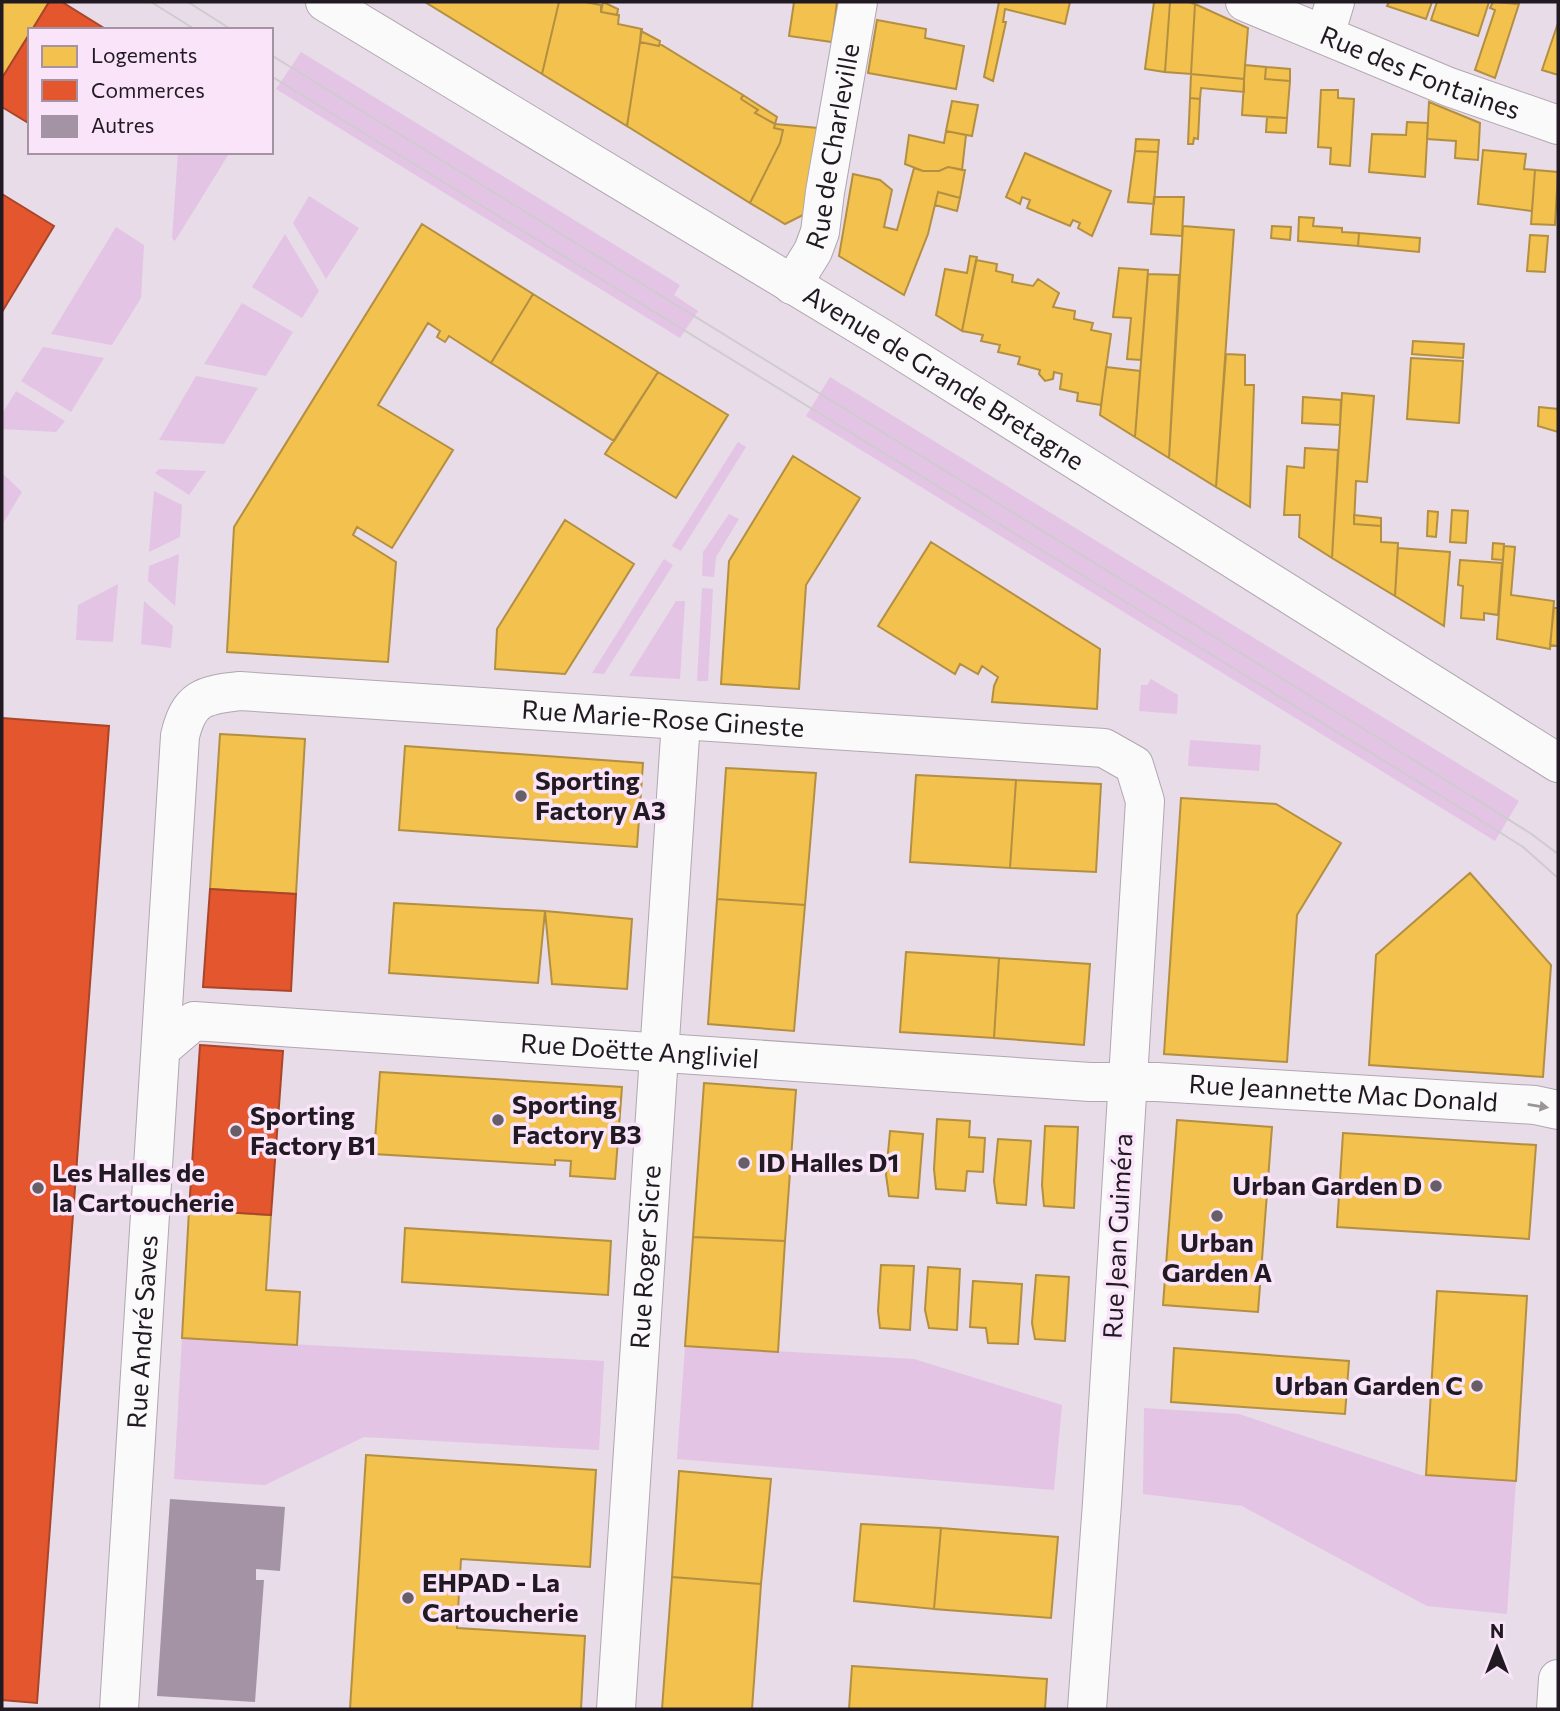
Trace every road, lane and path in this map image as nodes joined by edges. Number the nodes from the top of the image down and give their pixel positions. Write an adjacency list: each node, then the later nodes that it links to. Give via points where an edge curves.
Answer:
1 (325, 2): 6 (street, Avenue de Grande Bretagne)
2 (858, 2): 6 (street, Rue de Charleville, via 820,232)
3 (1245, 2): 4 (street, Rue des Fontaines)
4 (1330, 18): 5 (street, Rue des Fontaines, via 1449,88)
5 (1558, 125)
6 (792, 285): 9 (street, Avenue de Grande Bretagne)
7 (192, 706): 8 (street, Rue Marie-Rose Gineste, via 212,694 240,691); 11 (street, Rue André Saves, via 180,736)
8 (681, 721): 10 (street, Rue Marie-Rose Gineste, via 1104,748); 12 (street, Rue Roger Sicre)
9 (1558, 763)
10 (1134, 765): 13 (street, Rue Jean Guiméra, via 1146,801)
11 (161, 1049): 12 (street, Rue Doëtte Angliviel, via 194,1021); 16 (street, Rue André Saves)
12 (659, 1052): 13 (street, Rue Doëtte Angliviel); 17 (street, Rue Roger Sicre)
13 (1127, 1081): 14 (street, Rue Jeannette Mac Donald, one-way to 14, via 1535,1104); 18 (street, Rue Jean Guiméra)
14 (1558, 1110)
15 (1558, 1679): 19 (street)
16 (119, 1709)
17 (615, 1709)
18 (1087, 1709)
19 (1556, 1709)

